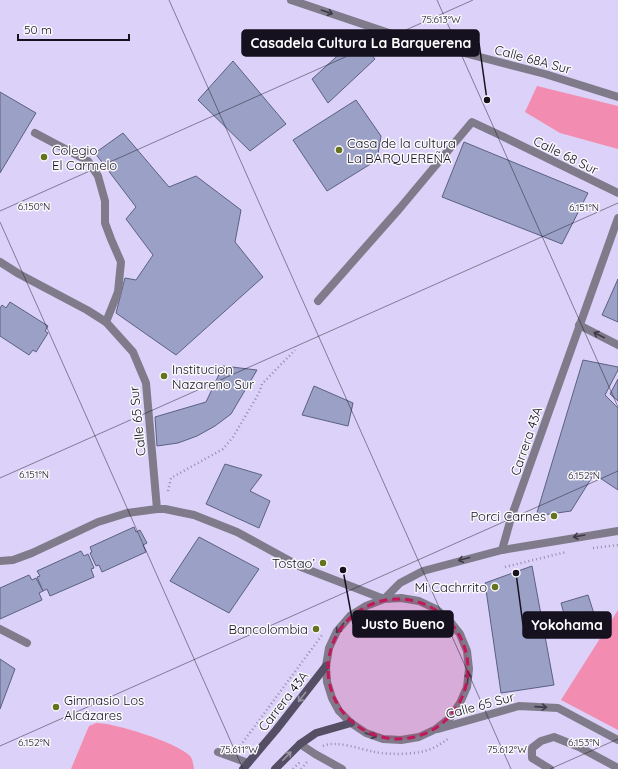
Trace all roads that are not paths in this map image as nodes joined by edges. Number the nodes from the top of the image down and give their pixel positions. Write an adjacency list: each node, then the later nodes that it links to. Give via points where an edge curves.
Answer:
1 (290, 0): 2 (street, Calle 68A Sur, one-way to 2, via 394,35 545,74)
2 (618, 97)
3 (35, 133): 8 (street, via 88,161 98,176 105,201 105,223 121,262 118,292)
4 (618, 193): 7 (street, Calle 68 Sur, via 472,122)
5 (618, 218): 9 (street, Carrera 43A)
6 (0, 262): 8 (street, Calle 65 Sur)
7 (318, 301)
8 (106, 322): 11 (street, Calle 65 Sur, via 133,352 146,383)
9 (579, 325): 10 (street, one-way to 9); 13 (street, Carrera 43A)
10 (618, 345)
11 (161, 509): 14 (street, via 127,513 98,522 32,553); 15 (street, via 194,515 237,532 300,567)
12 (616, 532): 13 (street, one-way to 13)
13 (502, 550): 15 (street, one-way to 15, via 423,571 400,583)
14 (0, 562)
15 (384, 600): 18 (street, one-way to 18, via 366,606 350,616 337,631 329,648); 20 (street, one-way to 15, via 450,718 467,687 467,651 460,634 436,609 419,601 401,598)
16 (0, 630): 17 (street)
17 (27, 643)
18 (326, 666): 19 (street, via 332,698 339,712); 24 (main road, Carrera 43A, one-way to 24)
19 (350, 723): 20 (street, one-way to 20, via 366,733 383,739 419,737); 22 (main road, via 316,733)
20 (436, 729): 21 (street, Calle 65 Sur, one-way to 21, via 506,709 527,706 558,708)
21 (618, 740)
22 (300, 744): 26 (main road, one-way to 22); 27 (street)
23 (218, 752): 24 (street, via 232,757)
24 (245, 766)
25 (618, 768): 28 (street, via 554,737 541,741 532,748 532,758)
26 (275, 769)
27 (342, 769)
28 (550, 769)

